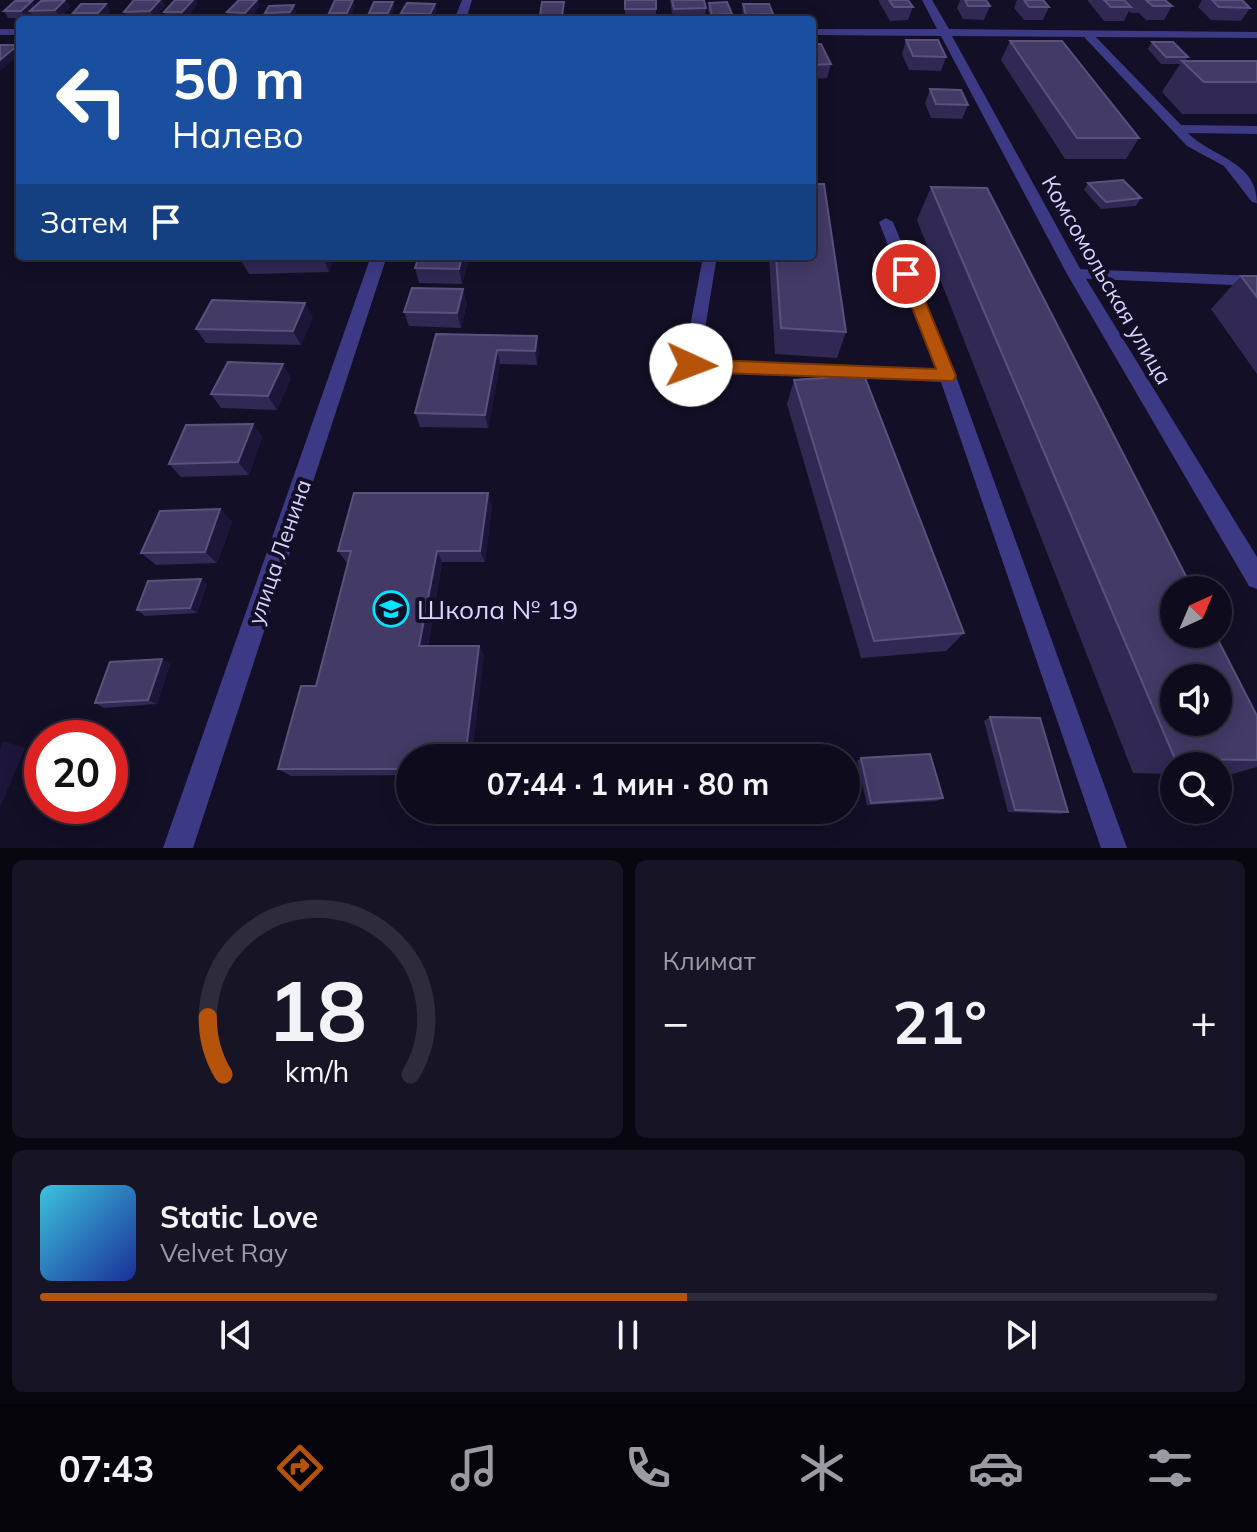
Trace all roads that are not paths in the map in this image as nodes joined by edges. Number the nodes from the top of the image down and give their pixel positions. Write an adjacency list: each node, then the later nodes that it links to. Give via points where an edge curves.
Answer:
1 (927, 0): 2 (street, Комсомольская улица)
2 (945, 31): 3 (street); 5 (street); 12 (street, Комсомольская улица)
3 (816, 32)
4 (1257, 35): 5 (street)
5 (1089, 36): 6 (lane)
6 (1178, 129): 7 (lane); 8 (lane, via 1191,143 1229,163)
7 (1257, 130)
8 (1255, 193)
9 (886, 222): 14 (lane)
10 (378, 260): 16 (street, улица Ленина)
11 (709, 260): 14 (lane, via 691,365)
12 (1075, 274): 13 (lane); 15 (street, Комсомольская улица)
13 (1257, 281)
14 (947, 376): 17 (lane)
15 (1257, 578)
16 (178, 848)
17 (1114, 848)

